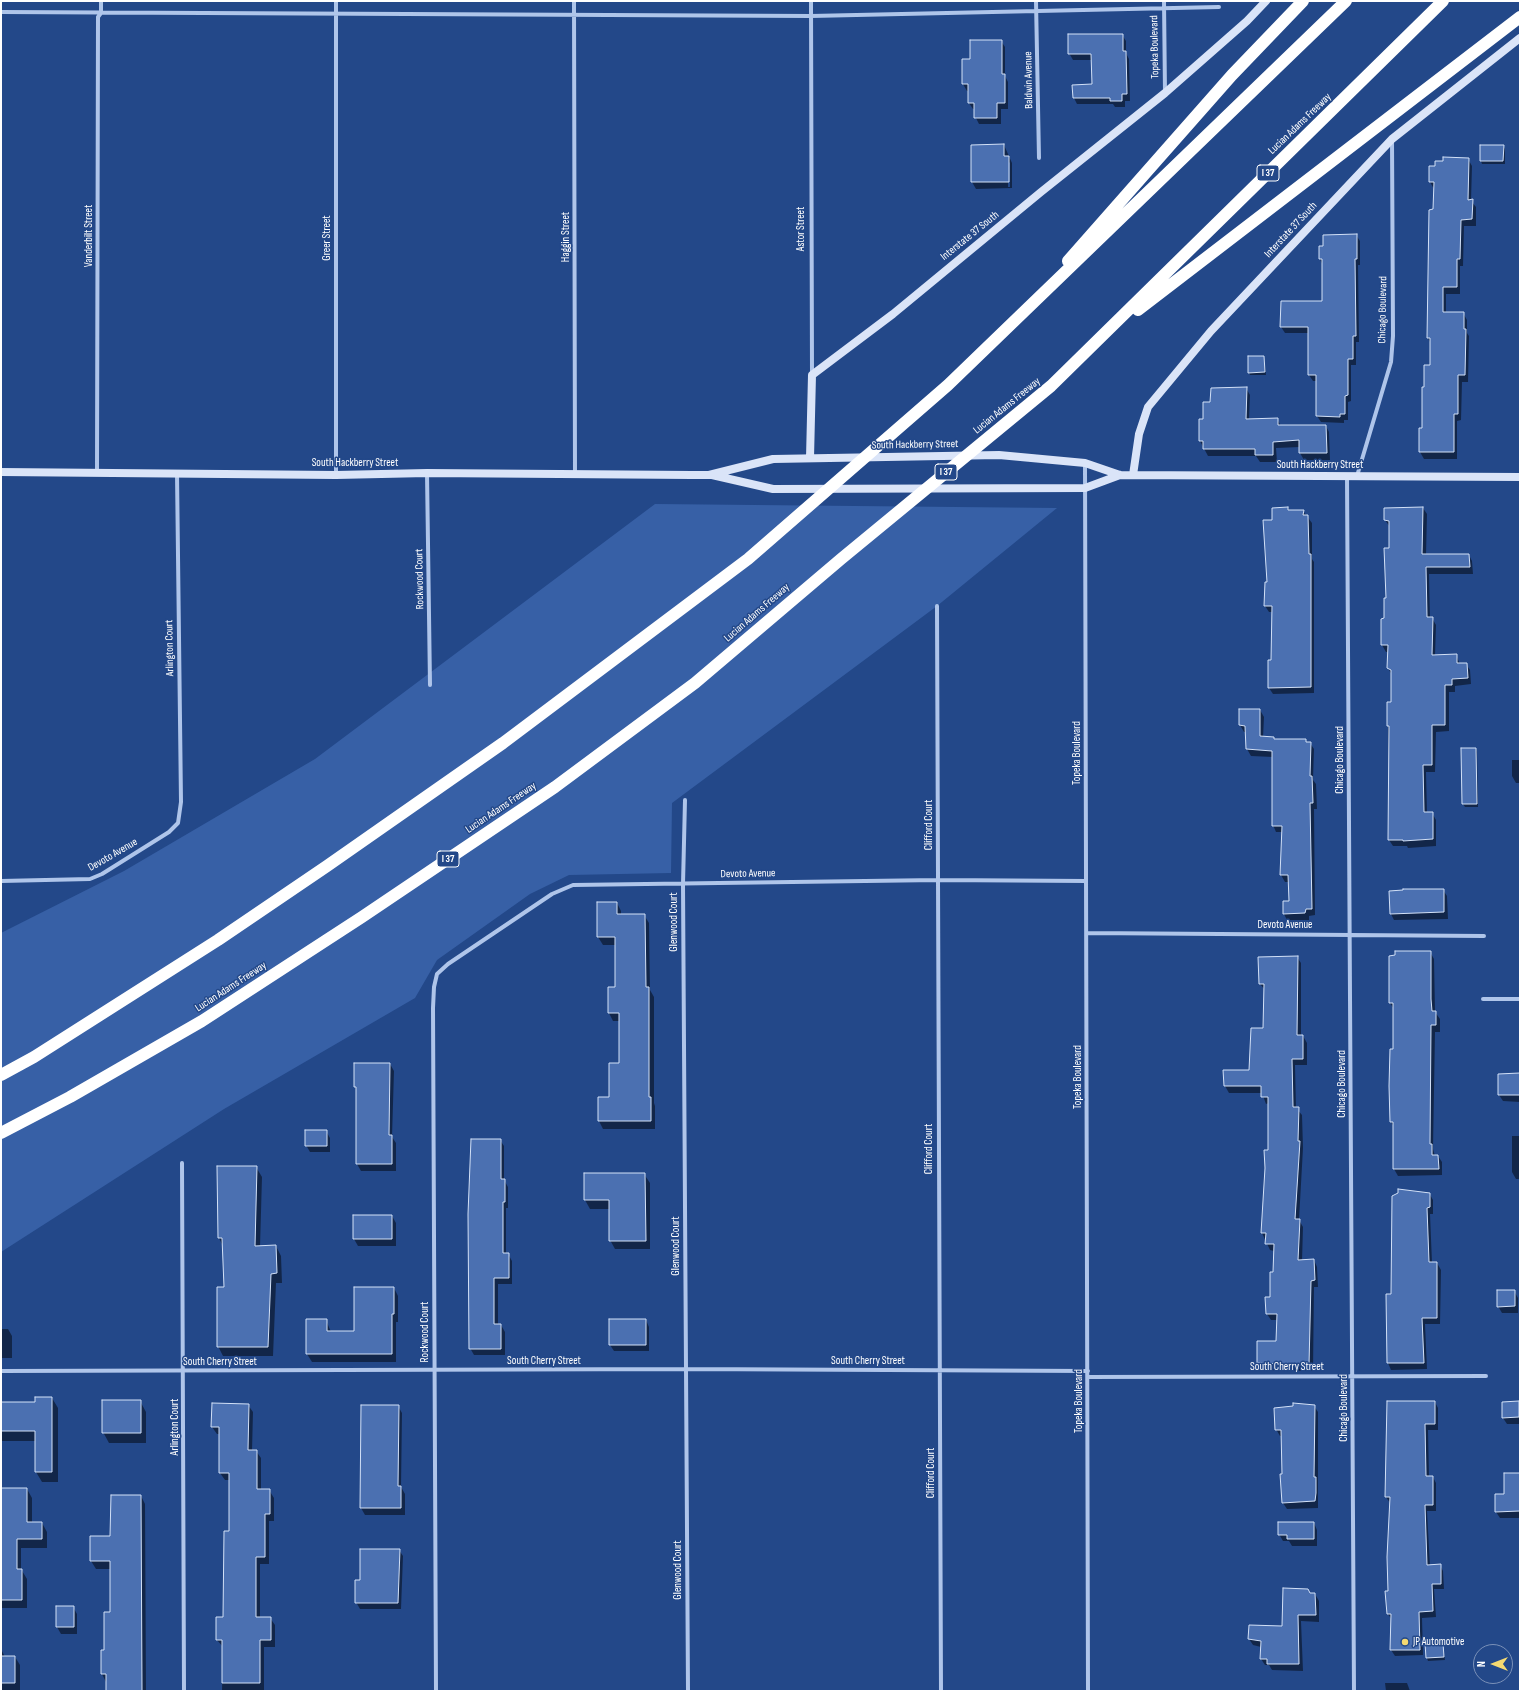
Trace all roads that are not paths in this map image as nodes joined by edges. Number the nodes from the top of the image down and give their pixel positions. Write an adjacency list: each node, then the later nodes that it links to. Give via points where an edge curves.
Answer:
1 (101, 1): 15 (street, Vanderbilt Street)
2 (336, 1): 16 (street, Greer Street)
3 (574, 1): 17 (street, Haggin Street)
4 (811, 1): 18 (street, Astor Street)
5 (1036, 1): 13 (street, Baldwin Avenue)
6 (1164, 1): 12 (street, Topeka Boulevard)
7 (1266, 1): 21 (main road, Interstate 37 South, via 1248,21)
8 (1303, 1): 24 (highway, via 1232,75 1044,287)
9 (1346, 1): 24 (highway)
10 (1444, 1): 25 (highway, Lucian Adams Freeway / I 37)
11 (1219, 7): 12 (street)
12 (1164, 8): 13 (street); 21 (street, Topeka Boulevard)
13 (1036, 11): 18 (street); 23 (street, Baldwin Avenue)
14 (1, 12): 15 (street)
15 (101, 13): 16 (street); 30 (street, Vanderbilt Street, via 98,17)
16 (336, 14): 17 (street); 34 (street, Greer Street)
17 (574, 15): 18 (street); 33 (street, Haggin Street)
18 (811, 16): 26 (street, Astor Street)
19 (1520, 17): 25 (highway)
20 (1520, 38): 22 (main road, Interstate 37 South)
21 (1165, 93): 26 (main road, Interstate 37 South, via 893,314)
22 (1392, 139): 37 (main road, Interstate 37 South, via 1211,331 1159,392 1148,407 1139,434); 39 (street, Chicago Boulevard, via 1391,362)
23 (1039, 158)
24 (1024, 314): 56 (highway, via 948,385 748,559 503,743 218,940)
25 (1093, 345): 59 (highway, Lucian Adams Freeway / I 37, via 1051,386 841,559 696,683 555,787 202,1021)
26 (812, 375): 27 (main road, Astor Street)
27 (810, 458): 28 (main road, South Hackberry Street, via 999,455); 35 (main road, South Hackberry Street, via 773,460)
28 (1084, 463): 36 (main road, South Hackberry Street); 41 (street, Topeka Boulevard)
29 (1, 472): 30 (main road, South Hackberry Street)
30 (97, 472): 31 (main road, South Hackberry Street)
31 (177, 473): 34 (main road, South Hackberry Street); 45 (street, Arlington Court, via 181,802)
32 (427, 473): 33 (main road, South Hackberry Street); 34 (main road, South Hackberry Street); 43 (street, Rockwood Court)
33 (575, 474): 35 (main road, South Hackberry Street)
34 (336, 475)
35 (709, 475): 41 (main road, South Hackberry Street, via 773,489)
36 (1120, 475): 37 (main road, South Hackberry Street); 41 (main road, South Hackberry Street)
37 (1133, 475): 38 (main road, South Hackberry Street)
38 (1347, 476): 39 (main road, South Hackberry Street); 51 (street, Chicago Boulevard)
39 (1357, 476): 40 (main road, South Hackberry Street)
40 (1520, 477)
41 (1084, 488): 48 (street, Topeka Boulevard)
42 (937, 606): 46 (street, Clifford Court)
43 (430, 685)
44 (685, 800): 49 (street, Glenwood Court)
45 (178, 823): 47 (street, Devoto Avenue, via 169,832 90,879)
46 (938, 880): 48 (street, Devoto Avenue); 49 (street, Devoto Avenue); 66 (street, Clifford Court)
47 (1, 881)
48 (1086, 881): 50 (street, Topeka Boulevard)
49 (683, 884): 53 (street, Devoto Avenue, via 573,885 552,894); 63 (street, Glenwood Court)
50 (1087, 933): 51 (street, Devoto Avenue); 68 (street, Topeka Boulevard)
51 (1350, 934): 52 (street, Devoto Avenue); 69 (street, Chicago Boulevard)
52 (1484, 936)
53 (437, 974): 65 (street, Rockwood Court, via 433,1008)
54 (1483, 999): 55 (street)
55 (1520, 999)
56 (34, 1056): 57 (highway); 58 (highway)
57 (1, 1069)
58 (1, 1074)
59 (27, 1120): 60 (highway, Lucian Adams Freeway / I 37); 61 (highway)
60 (1, 1133)
61 (1, 1140)
62 (182, 1163): 64 (street, Arlington Court)
63 (686, 1369): 65 (street, South Cherry Street); 66 (street, South Cherry Street); 74 (street, Glenwood Court)
64 (184, 1370): 65 (street, South Cherry Street); 67 (street, South Cherry Street); 72 (street, Arlington Court)
65 (434, 1370): 73 (street, Rockwood Court)
66 (939, 1370): 68 (street, South Cherry Street); 75 (street, Clifford Court)
67 (1, 1371)
68 (1088, 1371): 71 (street, Topeka Boulevard)
69 (1352, 1376): 70 (street, South Cherry Street); 71 (street, South Cherry Street); 77 (street, Chicago Boulevard)
70 (1486, 1376)
71 (1088, 1377): 76 (street, Topeka Boulevard)
72 (184, 1691)
73 (436, 1691)
74 (688, 1691)
75 (941, 1691)
76 (1088, 1691)
77 (1354, 1691)

